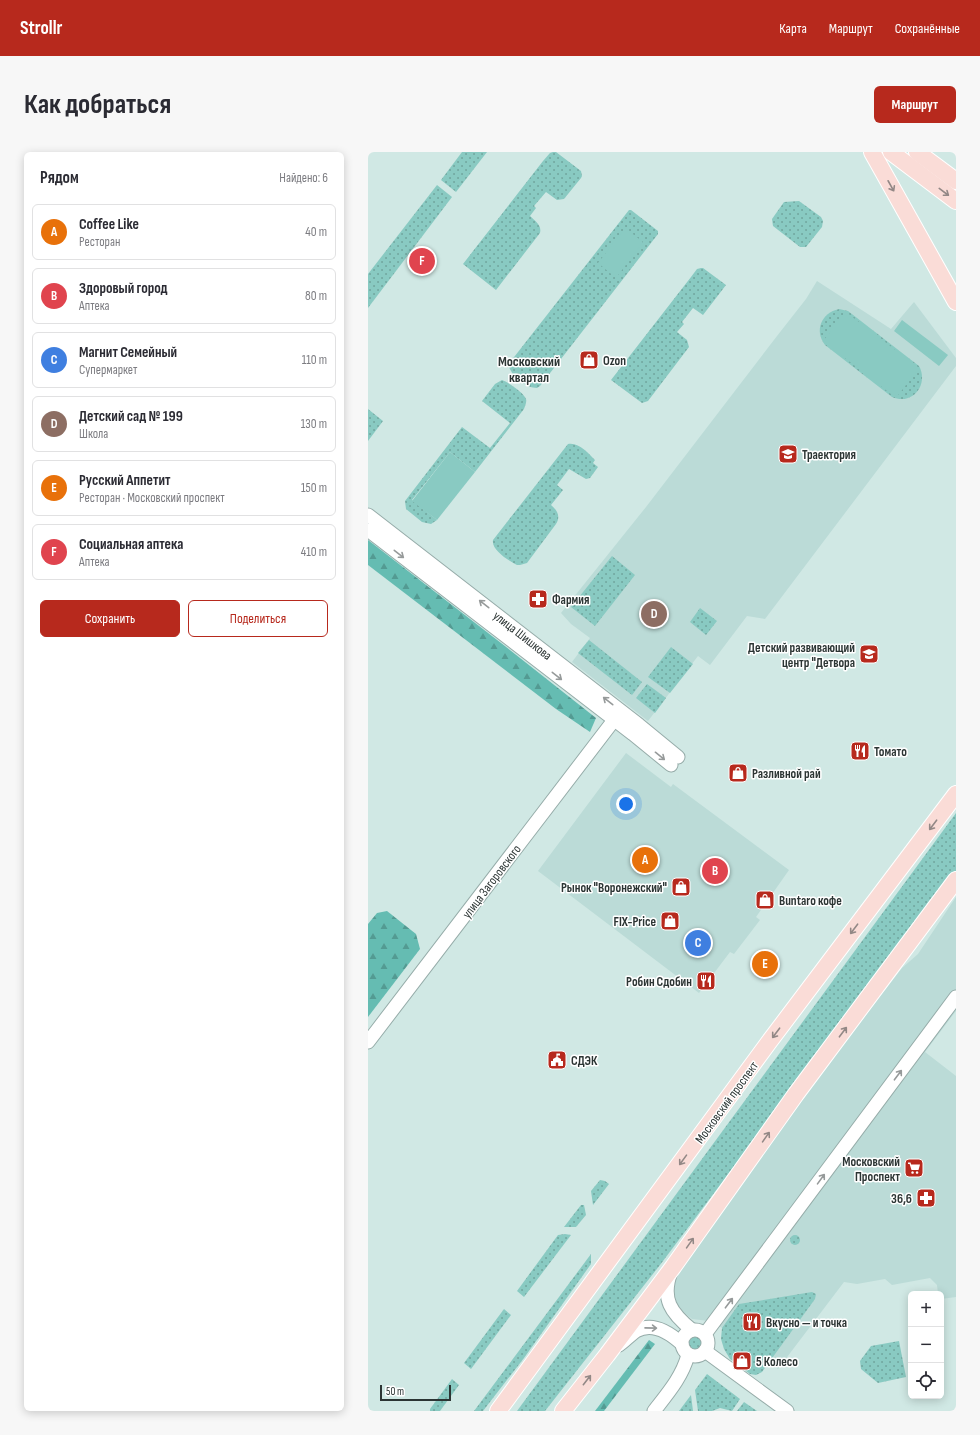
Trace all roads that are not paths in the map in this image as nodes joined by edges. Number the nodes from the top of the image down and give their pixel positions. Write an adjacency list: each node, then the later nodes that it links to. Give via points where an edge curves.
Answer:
1 (872, 152): 6 (main road, one-way to 6)
2 (891, 152): 5 (main road, one-way to 5)
3 (917, 152): 4 (main road)
4 (956, 181)
5 (956, 201)
6 (956, 302)
7 (368, 515): 9 (street, улица Шишкова, one-way to 7, via 674,761 639,725)
8 (368, 530): 9 (street, улица Шишкова, one-way to 9)
9 (614, 720): 13 (street, улица Загоровского)
10 (956, 794): 20 (main road, Московский проспект, one-way to 20, via 769,1042)
11 (956, 880): 14 (main road, one-way to 11, via 796,1094)
12 (956, 997): 16 (street, one-way to 12)
13 (368, 1042)
14 (673, 1267): 15 (street, via 666,1288 668,1303 678,1318); 19 (main road)
15 (692, 1330): 16 (street); 17 (street, via 683,1337)
16 (705, 1334): 18 (street, via 708,1341)
17 (685, 1350): 18 (street, via 696,1356); 19 (street, one-way to 17, via 636,1331 646,1328 665,1331); 22 (street, via 685,1368)
18 (706, 1351): 23 (street)
19 (607, 1355): 21 (main road, one-way to 19)
20 (498, 1411)
21 (563, 1411)
22 (654, 1411)
23 (787, 1411)

